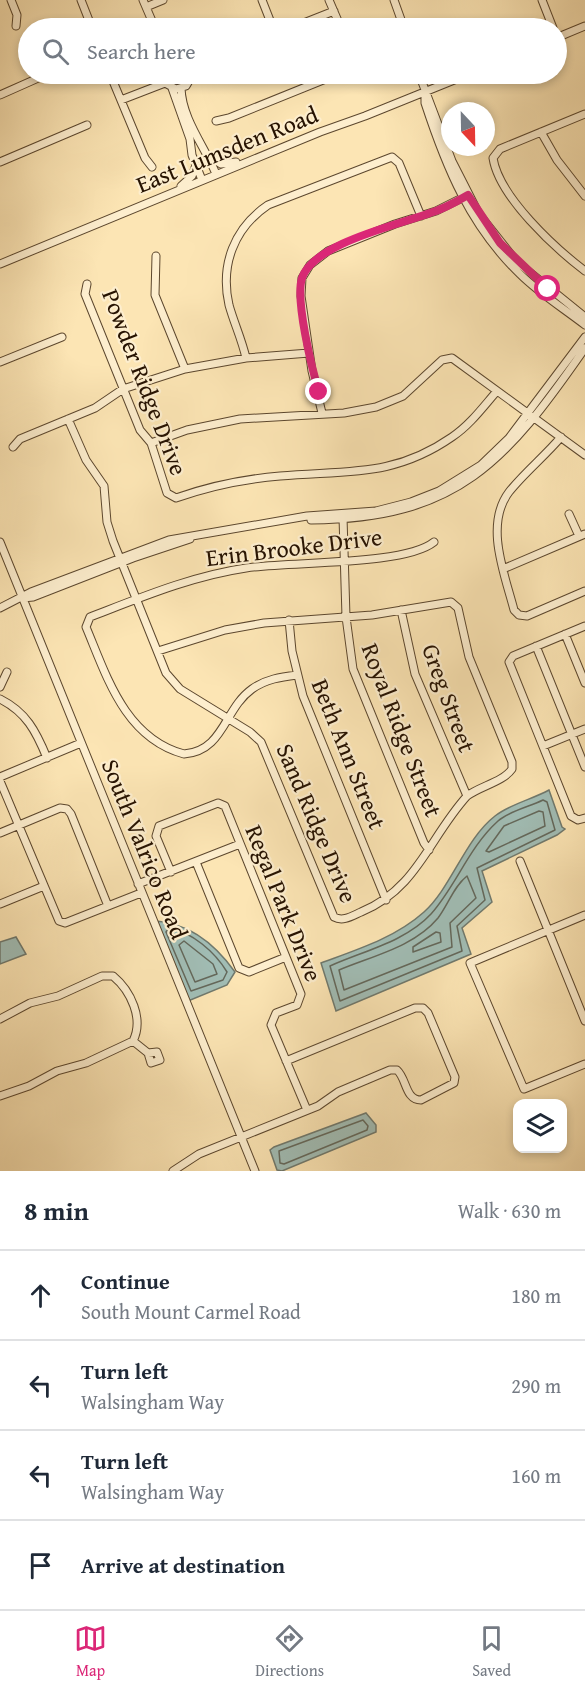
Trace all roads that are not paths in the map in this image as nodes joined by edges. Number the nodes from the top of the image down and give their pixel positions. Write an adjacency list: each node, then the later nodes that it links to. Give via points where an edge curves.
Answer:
1 (11, 0): 17 (street, via 17,15)
2 (81, 0): 10 (street)
3 (163, 0): 8 (street)
4 (262, 0): 12 (street)
5 (329, 0): 9 (street)
6 (394, 0): 15 (street)
7 (542, 0): 16 (street)
8 (145, 3): 11 (street)
9 (334, 11): 13 (street); 14 (street)
10 (88, 18)
11 (151, 18)
12 (269, 18)
13 (316, 18)
14 (337, 18)
15 (400, 18)
16 (549, 18)
17 (16, 26)
18 (585, 26): 19 (street)
19 (567, 34)
20 (24, 84): 31 (street)
21 (114, 84): 32 (street)
22 (162, 84): 32 (street)
23 (166, 84): 28 (street)
24 (188, 84): 29 (street)
25 (313, 84): 34 (street)
26 (422, 84): 30 (street)
27 (444, 84): 30 (street, East Lumsden Road)
28 (172, 88): 29 (street); 40 (street)
29 (181, 88): 38 (street, via 196,136)
30 (424, 92): 37 (street, East Lumsden Road); 46 (street, via 441,152)
31 (0, 94)
32 (121, 100): 41 (street)
33 (585, 114): 36 (street)
34 (216, 121)
35 (87, 125): 39 (street)
36 (541, 132): 45 (street); 50 (street, via 497,151 493,162 528,218)
37 (269, 152): 38 (street, via 227,164); 42 (street, East Lumsden Road)
38 (208, 155): 42 (street)
39 (0, 162)
40 (196, 165): 43 (street); 44 (street, via 192,176)
41 (152, 167)
42 (216, 174): 43 (street, East Lumsden Road)
43 (202, 180): 44 (street, East Lumsden Road)
44 (174, 192): 49 (street, East Lumsden Road)
45 (585, 196)
46 (465, 197): 47 (street); 52 (street, via 517,262); 53 (street, via 484,233 506,260)
47 (421, 216): 57 (street, via 328,251 310,265 302,278 301,291); 58 (street, via 399,163 392,157 254,214 229,255 226,274 229,306)
48 (156, 256): 60 (street, via 155,295)
49 (0, 264)
50 (585, 270)
51 (87, 284): 62 (street, Powder Ridge Drive, via 85,294)
52 (585, 317)
53 (585, 325)
54 (62, 337): 59 (street)
55 (585, 337): 61 (street)
56 (585, 348): 61 (street)
57 (309, 353): 58 (street); 64 (street)
58 (246, 358): 60 (street)
59 (0, 363)
60 (185, 369): 62 (street)
61 (562, 374): 65 (street)
62 (123, 389): 66 (street, via 95,408); 68 (street, Powder Ridge Drive, via 140,430)
63 (497, 391): 64 (street, via 452,358 442,360 392,402 361,411); 65 (street); 68 (street, Powder Ridge Drive, via 453,436 412,459 362,472 231,482 176,498 167,493)
64 (322, 413): 68 (street, via 240,419 187,430)
65 (531, 416): 67 (street); 72 (street, via 491,456 450,485 392,507)
66 (68, 419): 69 (street, via 20,439); 76 (street, Sand Ridge Drive, via 86,460 104,486 107,522)
67 (561, 438): 70 (street); 78 (street, via 509,492 501,507 497,536)
68 (151, 443)
69 (13, 447)
70 (585, 455)
71 (569, 514): 73 (street)
72 (343, 517): 76 (street, via 296,519 208,532); 77 (street, Royal Ridge Street)
73 (582, 535): 78 (street)
74 (0, 542): 80 (street, South Valrico Road)
75 (434, 542): 77 (street, Erin Brooke Drive, via 426,549)
76 (121, 559): 80 (street); 81 (street, Sand Ridge Drive)
77 (343, 561): 81 (street, Erin Brooke Drive, via 246,568 191,580); 84 (street, Royal Ridge Street)
78 (504, 569): 79 (street, via 514,610 522,616)
79 (585, 591)
80 (23, 598): 82 (street); 98 (street, South Valrico Road)
81 (136, 599): 89 (street, Sand Ridge Drive); 95 (street, Erin Brooke Drive, via 90,617 86,627 126,714 148,735 184,754 213,743)
82 (0, 608)
83 (401, 610): 84 (street, Sand Ridge Drive); 103 (street, Greg Street, via 415,674); 103 (street, Sand Ridge Drive, via 449,602 458,608 470,661 512,766 508,774)
84 (346, 617): 85 (street, Sand Ridge Drive); 108 (street, Royal Ridge Street, via 353,669)
85 (289, 620): 89 (street, Sand Ridge Drive, via 225,630); 91 (street, Beth Ann Street)
86 (585, 626): 87 (street)
87 (565, 634): 88 (street); 92 (street)
88 (536, 646): 97 (street); 99 (street, via 509,660)
89 (158, 651): 95 (street, Sand Ridge Drive, via 166,673 180,688)
90 (7, 672): 93 (street)
91 (297, 675): 95 (street, Erin Brooke Drive, via 273,679 251,690); 115 (street, Beth Ann Street)
92 (585, 683)
93 (0, 687)
94 (0, 699): 100 (street, via 25,716)
95 (229, 718): 115 (street, Sand Ridge Drive, via 255,735 265,749 333,916 344,919)
96 (585, 729): 97 (street)
97 (572, 734): 99 (street); 101 (street)
98 (81, 743): 100 (street); 112 (street, South Valrico Road)
99 (543, 746): 104 (street, via 571,816 575,820)
100 (47, 758): 102 (street)
101 (585, 767)
102 (0, 779): 105 (street)
103 (467, 796): 108 (street, Sand Ridge Drive)
104 (585, 818)
105 (21, 825): 106 (street); 113 (street); 117 (street, via 60,808 67,809)
106 (0, 833)
107 (240, 844): 110 (street); 111 (street, Regal Park Drive, via 225,806 218,803 159,826 156,836); 120 (street, Regal Park Drive)
108 (429, 850): 115 (street, Sand Ridge Drive, via 408,880)
109 (520, 861): 119 (street)
110 (196, 862): 111 (street); 120 (street, via 239,968 249,972)
111 (171, 872): 112 (street)
112 (138, 884): 114 (street, South Valrico Road)
113 (44, 886): 116 (street); 117 (street, via 59,921 65,923)
114 (141, 893): 117 (street); 129 (street, South Valrico Road)
115 (386, 900)
116 (0, 904)
117 (108, 906)
118 (585, 915): 119 (street)
119 (548, 930): 122 (street); 126 (street, via 470,963 524,1089)
120 (286, 957): 125 (street, Regal Park Drive, via 301,994 297,1005 271,1019)
121 (0, 1019): 123 (street, via 30,1003 58,996 102,976 113,976 124,985 139,1022)
122 (585, 1021)
123 (133, 1041): 124 (street); 127 (street)
124 (148, 1053)
125 (286, 1061): 128 (street, Regal Park Drive); 128 (street, via 423,1008 454,1077 450,1088 415,1100 401,1074 390,1070)
126 (585, 1064)
127 (0, 1096)
128 (307, 1110): 129 (street)
129 (241, 1137): 130 (street, via 199,1154); 131 (street, South Valrico Road)
130 (173, 1171)
131 (255, 1171)

